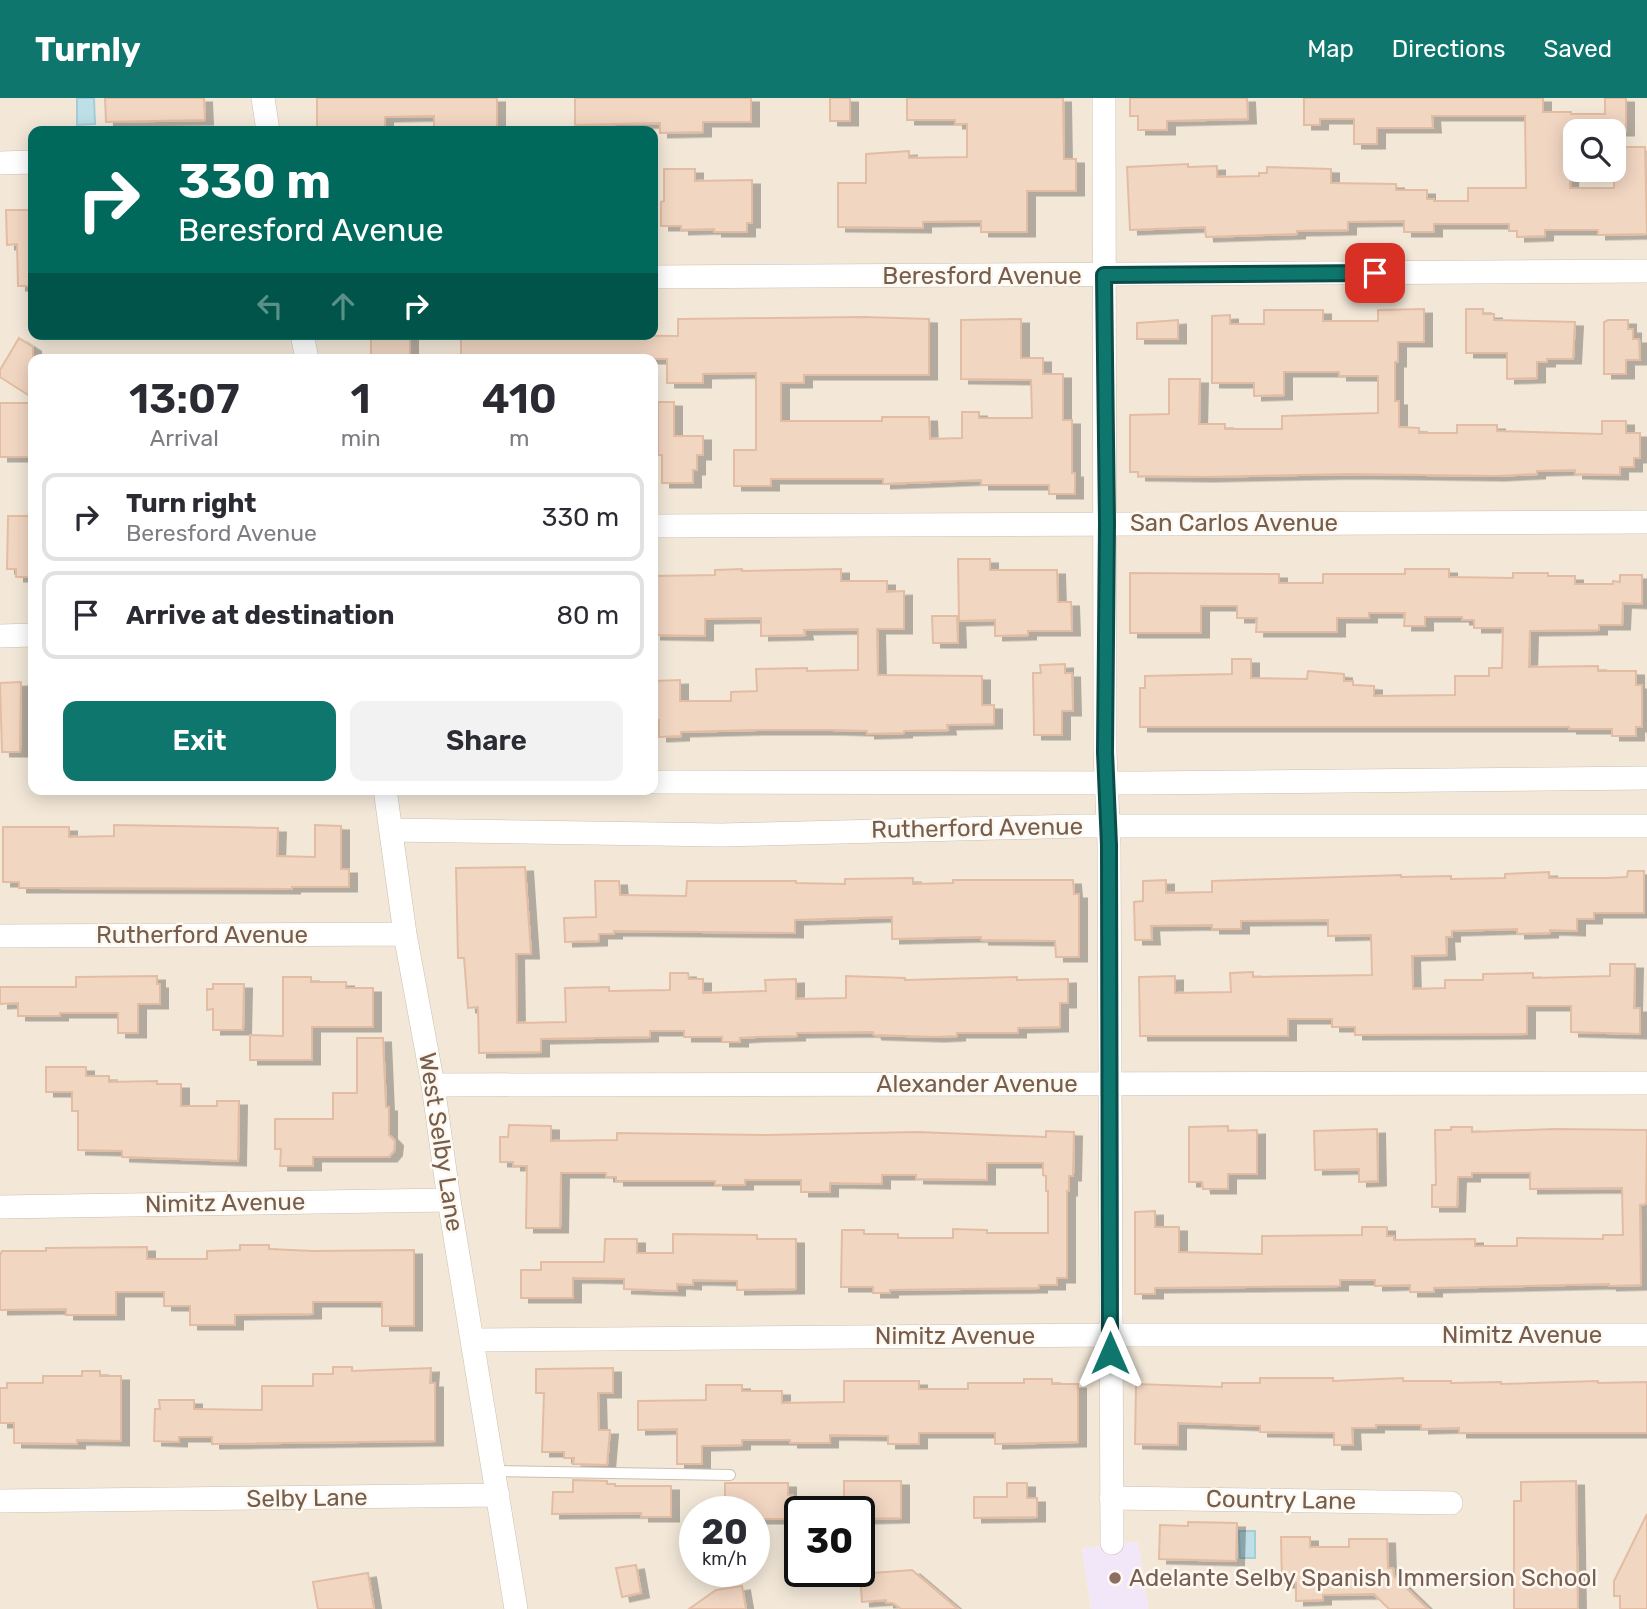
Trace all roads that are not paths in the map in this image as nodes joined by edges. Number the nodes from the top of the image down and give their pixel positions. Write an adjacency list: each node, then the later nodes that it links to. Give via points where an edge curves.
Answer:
1 (264, 98): 3 (street)
2 (1104, 98): 7 (street)
3 (267, 126)
4 (28, 162): 5 (street)
5 (0, 163)
6 (1647, 271): 7 (street, Beresford Avenue)
7 (1104, 275): 8 (street, Beresford Avenue); 10 (street)
8 (658, 277)
9 (1647, 522): 10 (street, San Carlos Avenue)
10 (1107, 523): 11 (street, San Carlos Avenue); 16 (street)
11 (658, 526)
12 (28, 635): 13 (street)
13 (0, 636)
14 (1647, 778): 16 (street, Rutherford Avenue)
15 (658, 782): 16 (street, Rutherford Avenue)
16 (1107, 782): 18 (street)
17 (386, 795): 20 (street, West Selby Lane)
18 (1108, 825): 19 (street, Rutherford Avenue); 20 (street, Rutherford Avenue, via 721,835); 23 (street)
19 (1647, 826)
20 (391, 830): 21 (street, West Selby Lane)
21 (405, 934): 22 (street, Rutherford Avenue); 25 (street, West Selby Lane)
22 (0, 936)
23 (1109, 1083): 24 (street, Alexander Avenue); 25 (street, Alexander Avenue); 28 (street)
24 (1647, 1083)
25 (433, 1085): 26 (street, West Selby Lane)
26 (449, 1200): 27 (street, Nimitz Avenue); 30 (street, West Selby Lane)
27 (0, 1207)
28 (1110, 1335): 29 (street, Nimitz Avenue); 30 (street, Nimitz Avenue); 34 (street)
29 (1647, 1335)
30 (472, 1340): 31 (street, West Selby Lane)
31 (494, 1472): 32 (lane); 33 (street, West Selby Lane)
32 (730, 1475)
33 (498, 1495): 35 (street, Selby Lane); 38 (street)
34 (1111, 1498): 36 (street, Country Lane); 37 (street)
35 (0, 1501)
36 (1451, 1503)
37 (1112, 1543)
38 (516, 1609)

